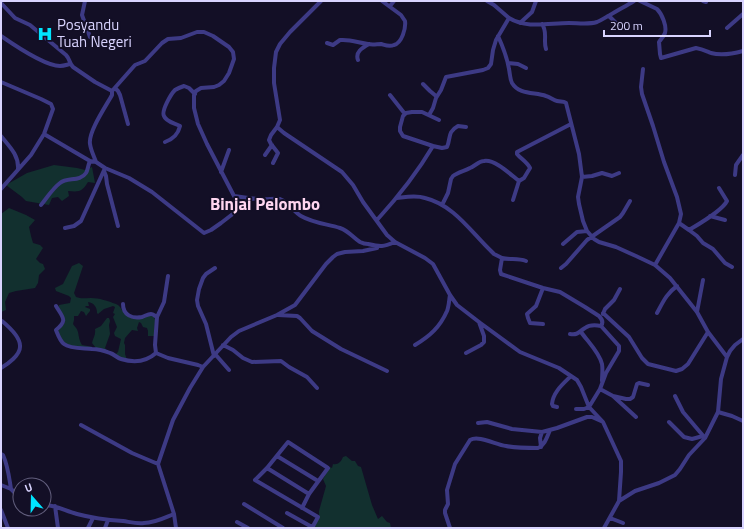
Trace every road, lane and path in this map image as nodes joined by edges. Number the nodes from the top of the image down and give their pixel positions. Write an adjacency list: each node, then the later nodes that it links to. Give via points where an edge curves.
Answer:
1 (85, 1): 21 (street, via 82,15)
2 (321, 1): 42 (street, via 290,32 276,52 274,83 280,118)
3 (382, 1): 11 (street)
4 (394, 1): 11 (street)
5 (487, 1): 10 (street)
6 (536, 1): 15 (street, via 532,12)
7 (634, 1): 13 (street)
8 (640, 1): 25 (street, via 657,9 665,25 659,42 661,58 696,48 722,55)
9 (1, 3): 28 (street, via 14,18 30,25 66,55)
10 (496, 3): 14 (street)
11 (390, 6): 23 (street, via 405,21 400,40 392,46)
12 (743, 14): 18 (street)
13 (609, 16): 16 (street, via 593,23); 17 (street)
14 (509, 18): 15 (street); 20 (street)
15 (520, 23): 16 (street)
16 (542, 24): 24 (street, via 545,29)
17 (618, 25)
18 (727, 28)
19 (1, 36): 28 (street, via 45,62 58,66)
20 (498, 36): 27 (street); 36 (street, via 488,68 447,76)
21 (90, 37)
22 (327, 43): 23 (street, via 333,45 343,40)
23 (369, 44): 26 (street, via 359,51)
24 (546, 49)
25 (743, 51)
26 (358, 60)
27 (508, 63): 29 (street); 41 (street, via 514,86 522,91 565,102)
28 (70, 64): 33 (street, via 95,82)
29 (526, 68)
30 (643, 69): 73 (street, via 642,94 677,196 681,214)
31 (1, 82): 44 (street, via 52,105 53,110)
32 (423, 84): 36 (street)
33 (113, 89): 34 (street, via 134,66 145,62 164,41 204,32 229,47 234,59 229,73 221,84 201,88); 40 (street, via 120,95); 53 (street, via 90,139)
34 (194, 94): 46 (street, via 184,86 170,97 163,115 180,126 180,129 174,137); 57 (street, via 196,120)
35 (390, 95): 37 (street)
36 (436, 96): 38 (street)
37 (405, 114): 38 (street, via 421,112); 48 (street, via 400,126 402,135)
38 (429, 115): 39 (street)
39 (439, 120)
40 (128, 124)
41 (571, 124): 60 (street); 61 (street, via 517,152 530,168)
42 (277, 127): 47 (street, via 269,140); 71 (street, via 342,172)
43 (466, 128): 48 (street, via 458,126 453,130 446,148)
44 (44, 134): 52 (street); 56 (street)
45 (1, 136): 56 (street, via 17,158)
46 (165, 142)
47 (272, 145): 50 (street); 54 (street, via 278,153)
48 (433, 146): 64 (street)
49 (229, 150): 57 (street)
50 (265, 155)
51 (743, 155): 59 (street, via 736,165)
52 (90, 161): 53 (street); 68 (street, via 83,176 62,182)
53 (96, 162): 55 (street)
54 (273, 163)
55 (104, 169): 65 (street, via 129,178 152,192 204,233); 74 (street); 75 (street, via 84,217 74,226)
56 (18, 170): 63 (street)
57 (221, 172): 65 (street, via 234,196)
58 (619, 174): 60 (street, via 612,176 602,173)
59 (735, 175)
60 (582, 177): 77 (street, via 578,197)
61 (519, 181): 66 (street); 69 (street, via 485,160 452,177)
62 (718, 188): 70 (street, via 728,201)
63 (1, 189)
64 (397, 198): 69 (street, via 425,198); 71 (street)
65 (252, 199): 81 (street, via 282,200 302,217 343,229 361,243)
66 (513, 200)
67 (630, 201): 78 (street, via 620,217)
68 (40, 205)
69 (442, 205): 82 (street, via 467,225 494,254)
70 (710, 216): 72 (street); 76 (street)
71 (377, 220): 79 (street)
72 (725, 220)
73 (679, 223): 76 (street); 84 (street)
74 (118, 226)
75 (65, 228)
76 (688, 230): 85 (street)
77 (587, 231): 78 (street); 80 (street, via 577,232)
78 (591, 237): 84 (street); 87 (street)
79 (395, 242): 81 (street); 93 (street, via 433,264)
80 (563, 244)
81 (379, 247): 99 (street, via 337,254 326,264 299,302)
82 (502, 258): 83 (street); 91 (street, via 501,274)
83 (526, 261)
84 (654, 265): 90 (street)
85 (732, 267)
86 (215, 268): 114 (street, via 203,278 196,300 206,324)
87 (561, 268)
88 (168, 276): 100 (street, via 164,302)
89 (704, 280): 96 (street)
90 (677, 286): 96 (street); 98 (street, via 670,291)
91 (543, 288): 101 (street, via 565,294); 104 (street, via 536,306 527,316 530,323)
92 (620, 289): 97 (street)
93 (450, 295): 103 (street, via 457,305); 111 (street, via 448,310 436,329)
94 (123, 304): 100 (street, via 124,312 131,317 150,314)
95 (56, 306): 112 (street, via 63,321 56,330 62,342 68,346 111,353 133,361 147,360)
96 (697, 312): 107 (street)
97 (603, 313): 101 (street); 107 (street, via 629,337 648,364 676,371 688,364)
98 (657, 313)
99 (277, 315): 110 (street, via 239,331); 119 (street, via 297,316 312,331 341,349)
100 (157, 317): 112 (street)
101 (600, 318): 105 (street, via 603,322)
102 (2, 321): 117 (street, via 16,336 20,347 10,362)
103 (479, 322): 113 (street, via 484,342); 120 (street, via 520,352 559,368)
104 (543, 324)
105 (601, 326): 106 (street, via 593,325); 122 (street, via 620,348)
106 (581, 332): 108 (street); 122 (street, via 600,359)
107 (708, 332): 115 (street)
108 (570, 334)
109 (743, 339): 115 (street)
110 (223, 345): 114 (street); 123 (street, via 252,362 281,361 307,377)
111 (415, 345)
112 (156, 353): 116 (street)
113 (466, 354)
114 (214, 355): 116 (street); 118 (street)
115 (726, 357): 129 (street)
116 (203, 367): 142 (street, via 173,420)
117 (1, 368)
118 (229, 370)
119 (388, 372)
120 (571, 376): 126 (street, via 554,395 552,404); 127 (street, via 580,384)
121 (648, 385): 124 (street, via 637,384 630,399)
122 (601, 387): 124 (street); 127 (street)
123 (317, 388)
124 (613, 396): 130 (street)
125 (675, 396): 138 (street, via 683,412)
126 (557, 407)
127 (590, 407): 128 (street); 132 (street)
128 (576, 409)
129 (718, 412): 131 (street); 138 (street)
130 (636, 417)
131 (743, 421)
132 (603, 422): 136 (street, via 588,417); 148 (street, via 621,461)
133 (669, 422): 138 (street, via 684,437)
134 (478, 423): 137 (street, via 487,422 512,429)
135 (81, 425): 142 (street, via 132,454)
136 (550, 430): 137 (street); 139 (street)
137 (542, 432): 139 (street)
138 (704, 437): 148 (street, via 675,475 635,491)
139 (541, 447): 169 (street, via 507,446 471,439 455,464 448,490 445,513)
140 (1, 454): 146 (street, via 6,462)
141 (277, 456): 143 (street); 144 (street); 144 (street, via 288,442 328,468)
142 (158, 464): 154 (street)
143 (267, 468): 147 (street); 152 (street, via 255,480)
144 (318, 481): 147 (street)
145 (1, 485): 146 (street)
146 (11, 489)
147 (309, 494): 152 (street)
148 (619, 501): 157 (street)
149 (244, 504): 167 (street)
150 (52, 506): 151 (street)
151 (55, 506): 156 (street); 162 (street)
152 (302, 508): 168 (street, via 318,517)
153 (1, 510): 161 (street)
154 (174, 514): 158 (street, via 144,523); 165 (street)
155 (287, 514): 168 (street)
156 (93, 518): 158 (street); 163 (street)
157 (610, 518): 160 (street); 170 (street)
158 (108, 520): 164 (street)
159 (237, 522): 166 (street)
160 (623, 523)
161 (8, 528)
162 (58, 528)
163 (88, 528)
164 (105, 528)
165 (176, 528)
166 (248, 528)
167 (283, 528)
168 (312, 528)
169 (450, 528)
170 (604, 528)

